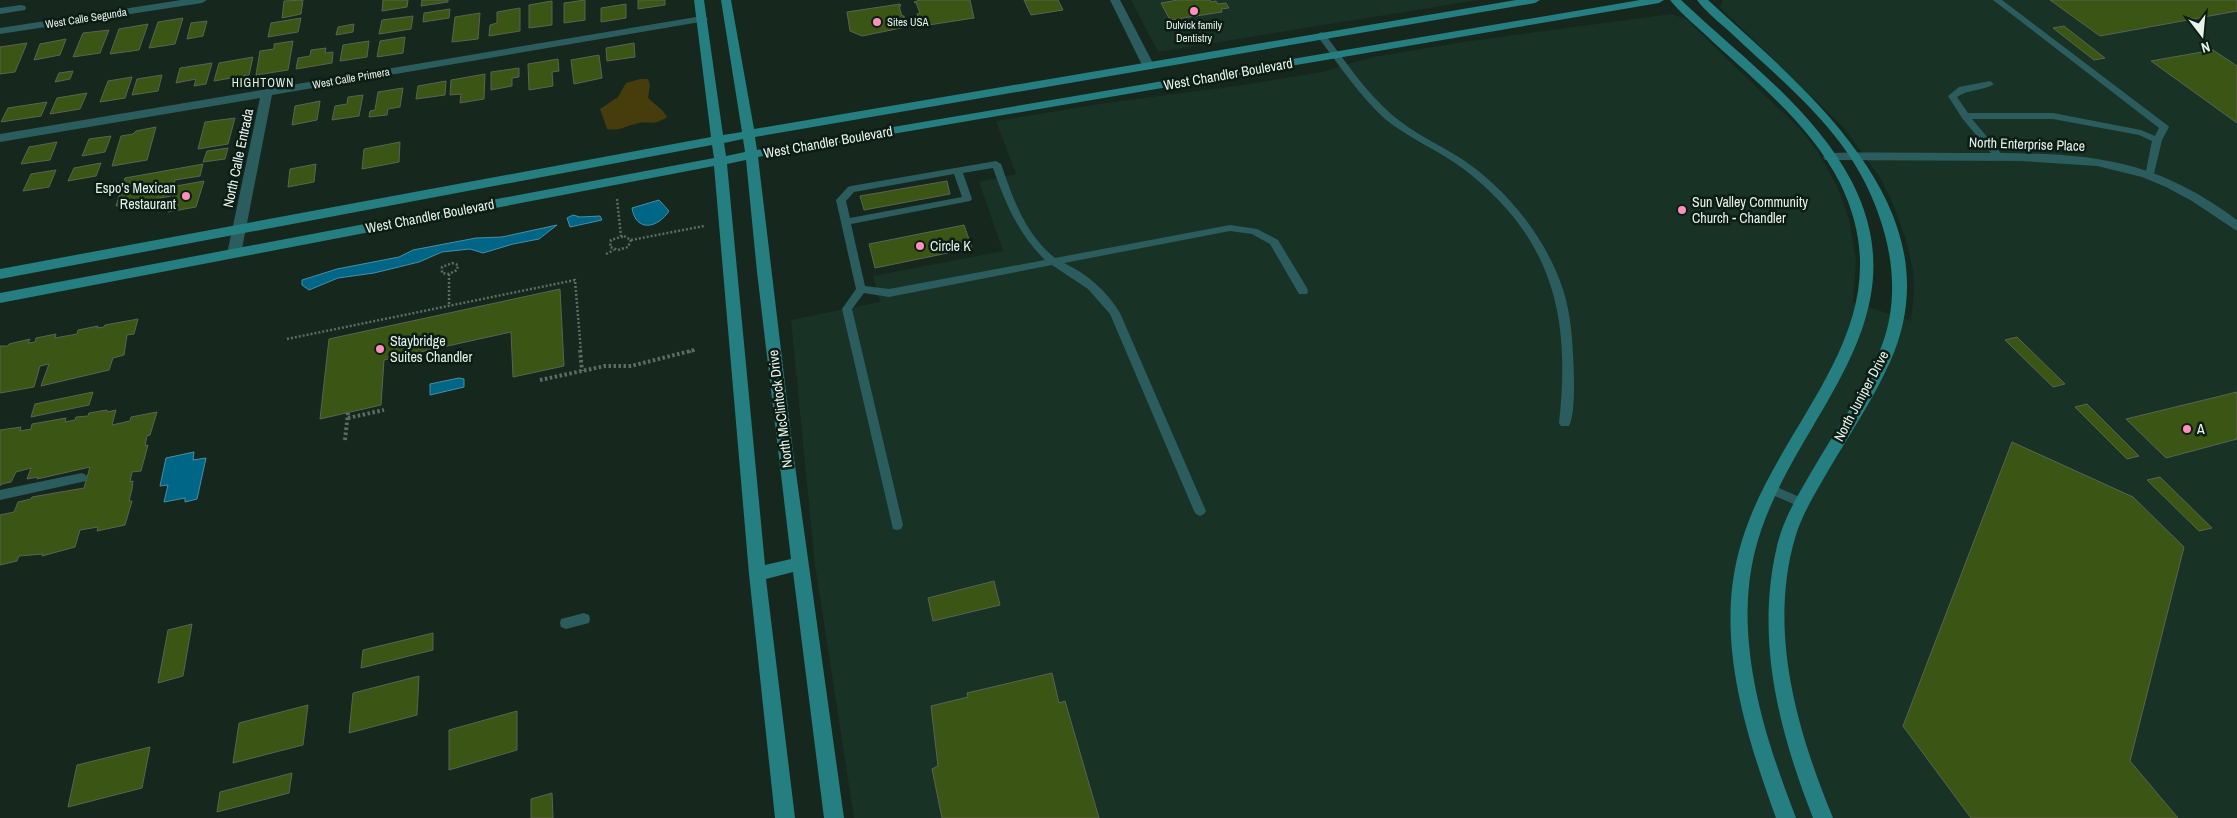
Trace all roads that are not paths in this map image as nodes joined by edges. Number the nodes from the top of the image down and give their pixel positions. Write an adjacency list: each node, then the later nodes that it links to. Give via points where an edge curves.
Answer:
1 (202, 0): 13 (street, West Calle Segunda)
2 (699, 0): 12 (main road)
3 (726, 0): 20 (main road, North McClintock Drive)
4 (1115, 0): 16 (street)
5 (1535, 0): 14 (main road, West Chandler Boulevard)
6 (1659, 0): 15 (main road, West Chandler Boulevard)
7 (1675, 0): 26 (main road, via 1776,96 1816,138)
8 (1702, 0): 25 (main road, North Juniper Drive, via 1816,108)
9 (1997, 0): 23 (lane, via 2164,126)
10 (22, 8): 11 (street)
11 (0, 11)
12 (702, 19): 18 (street, West Calle Primera); 22 (main road)
13 (0, 31)
14 (1321, 35): 15 (lane); 16 (main road, West Chandler Boulevard)
15 (1336, 56): 24 (main road, West Chandler Boulevard); 40 (lane, via 1388,116 1455,159 1485,184 1522,223 1546,260 1561,299 1564,322 1568,372)
16 (1148, 65): 20 (main road, West Chandler Boulevard)
17 (1990, 84): 19 (lane, via 1962,89 1952,96)
18 (267, 92): 21 (street, West Calle Primera); 33 (street, North Calle Entrada)
19 (1965, 116): 23 (lane, via 2053,116 2141,133); 27 (lane)
20 (748, 134): 22 (main road, West Chandler Boulevard); 24 (main road, North McClintock Drive)
21 (0, 138)
22 (717, 139): 28 (main road); 33 (main road, West Chandler Boulevard)
23 (2157, 140): 30 (lane)
24 (752, 155): 28 (main road, West Chandler Boulevard); 47 (main road, North McClintock Drive)
25 (1856, 156): 26 (street, North Enterprise Place); 27 (street, North Enterprise Place); 44 (main road, North Juniper Drive, via 1882,204 1889,225 1899,272 1898,310 1884,356)
26 (1829, 157): 42 (main road, via 1846,183 1862,226 1866,246 1867,294 1850,348)
27 (1999, 157): 30 (street, North Enterprise Place, via 2095,161)
28 (720, 161): 34 (main road, West Chandler Boulevard); 48 (main road)
29 (958, 171): 31 (lane, via 852,189 841,200); 31 (lane, via 967,199); 35 (lane, via 996,164 1016,219 1032,240)
30 (2150, 176): 32 (street, North Enterprise Place, via 2205,203)
31 (846, 222): 37 (lane)
32 (2237, 227)
33 (238, 230): 34 (street, North Calle Entrada); 36 (main road, West Chandler Boulevard)
34 (234, 254): 39 (main road, West Chandler Boulevard)
35 (1055, 261): 37 (lane, via 889,293); 38 (lane, via 1230,228 1254,231 1274,242); 45 (lane, via 1105,297 1115,313)
36 (0, 274)
37 (861, 290): 46 (lane, via 847,309)
38 (1302, 291)
39 (0, 298)
40 (1565, 423)
41 (82, 478): 43 (lane)
42 (1770, 489): 44 (lane); 53 (main road, via 1747,552 1741,586 1741,626 1745,680 1751,708)
43 (0, 495)
44 (1802, 503): 54 (main road, North Juniper Drive, via 1785,546 1779,576 1778,640 1790,724)
45 (1200, 510)
46 (897, 525)
47 (799, 564): 48 (main road); 52 (main road, North McClintock Drive)
48 (758, 574): 51 (main road)
49 (584, 619): 50 (lane)
50 (566, 623)
51 (785, 818)
52 (834, 818)
53 (1786, 818)
54 (1823, 818)

